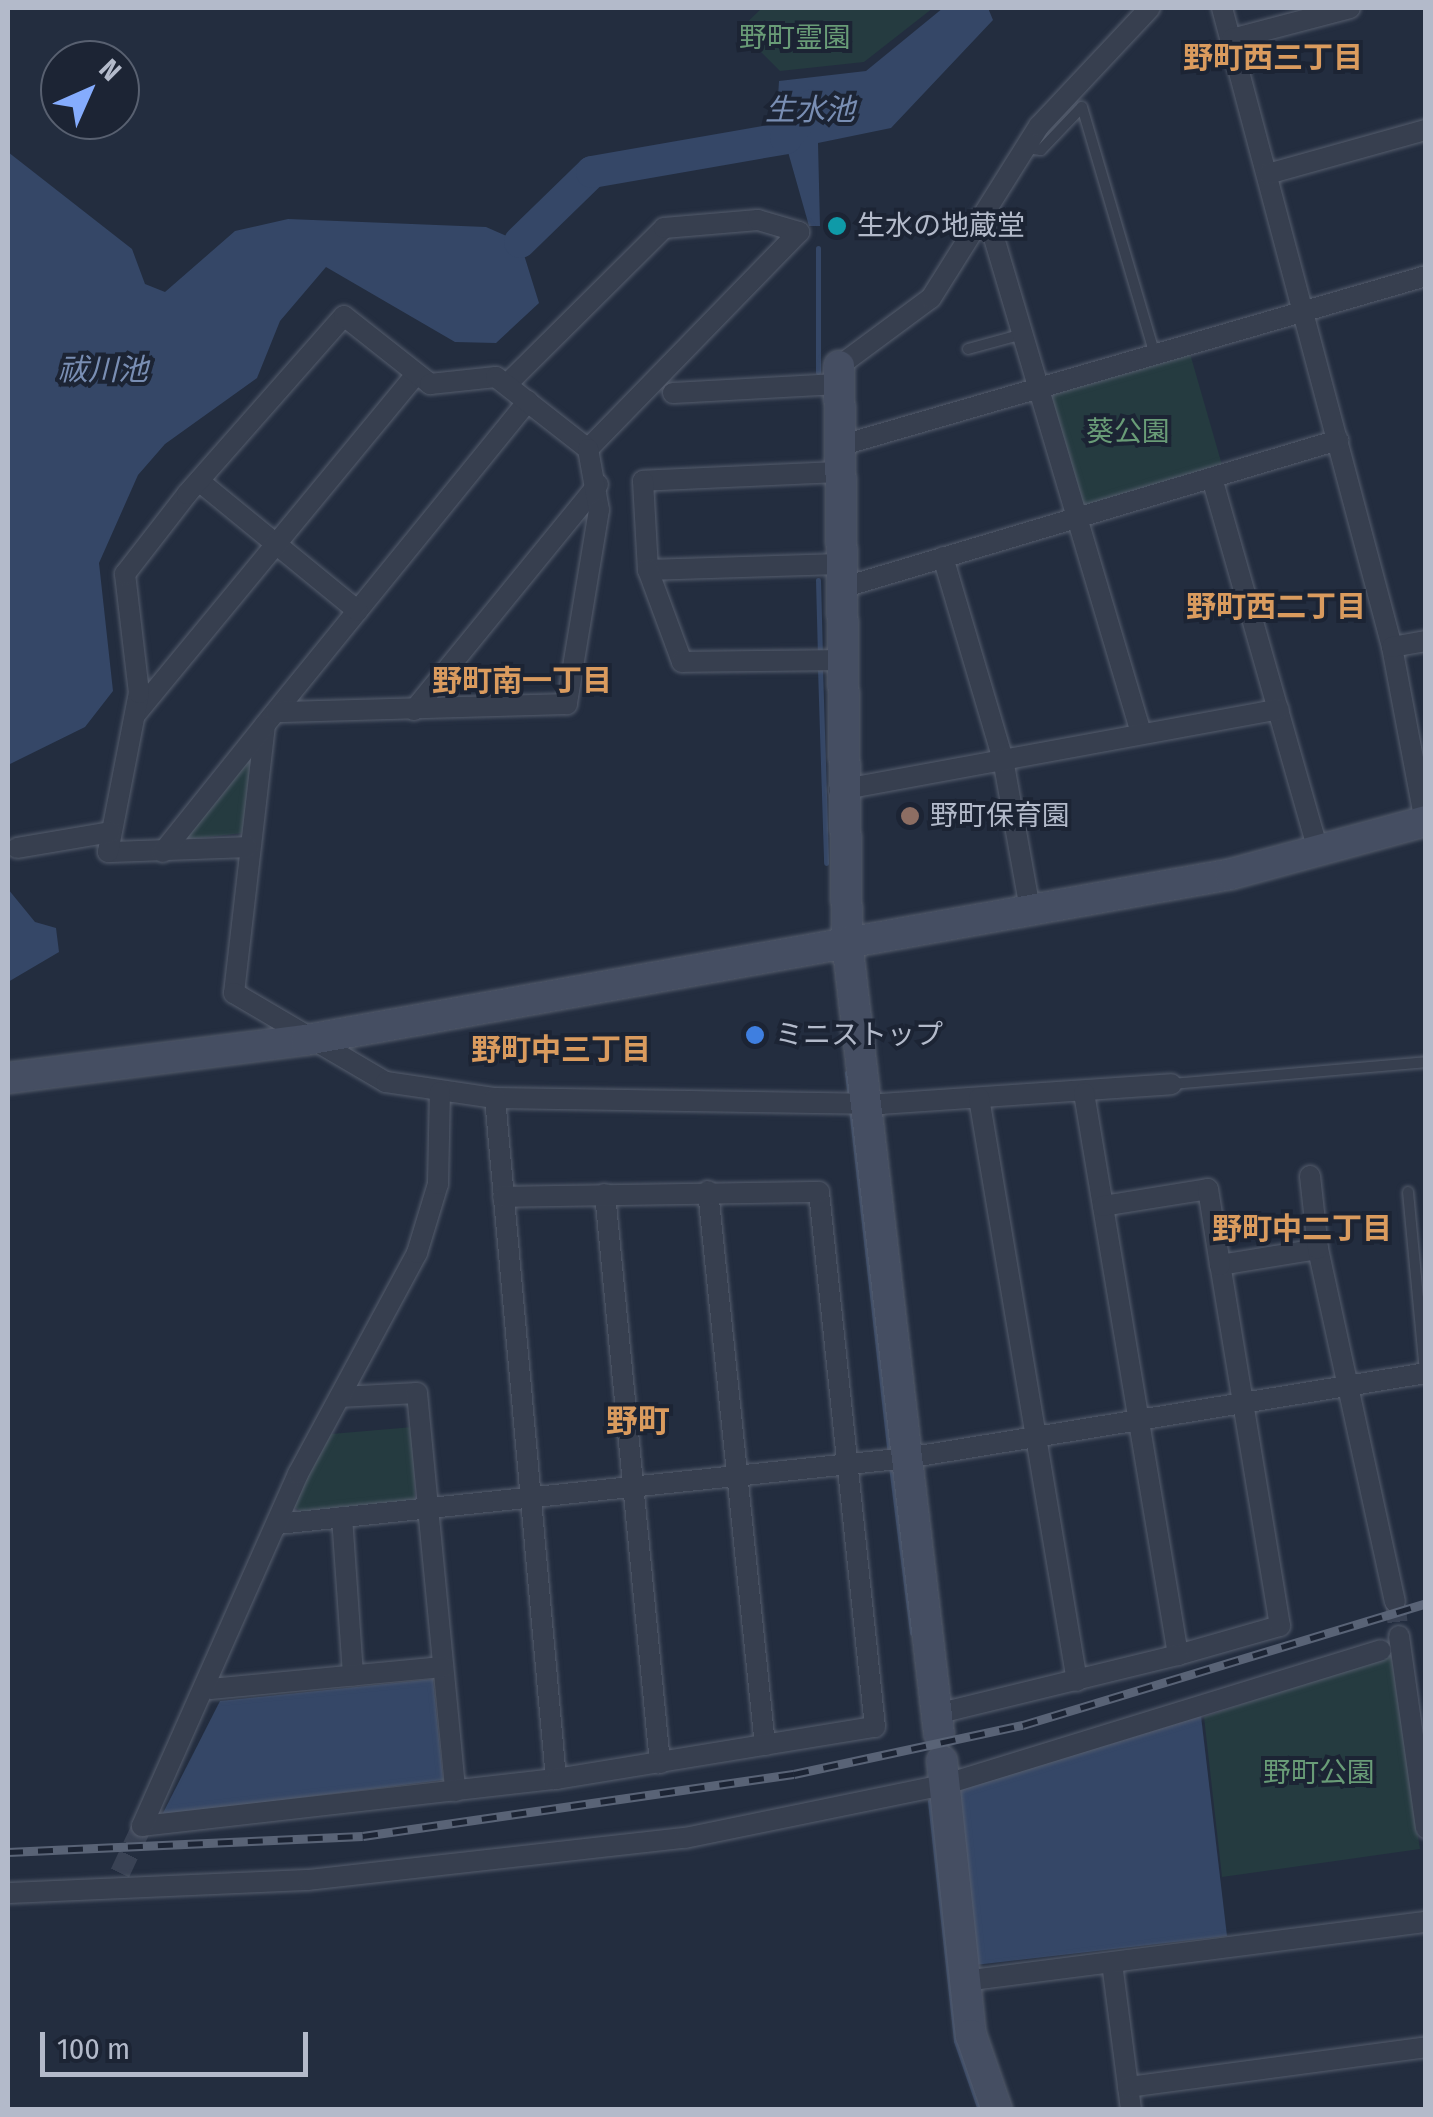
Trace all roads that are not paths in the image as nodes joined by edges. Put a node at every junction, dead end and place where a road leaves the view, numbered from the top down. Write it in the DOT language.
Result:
graph roads {
  1 [pos="1150,8"];
  2 [pos="1222,8"];
  3 [pos="1350,8"];
  4 [pos="1232,39"];
  5 [pos="1426,130"];
  6 [pos="1024,148"];
  7 [pos="1268,174"];
  8 [pos="986,211"];
  9 [pos="1426,276"];
  10 [pos="1304,311"];
  11 [pos="1024,334"];
  12 [pos="968,349"];
  13 [pos="1154,352"];
  14 [pos="839,375"];
  15 [pos="415,376"];
  16 [pos="507,384"];
  17 [pos="1040,387"];
  18 [pos="673,394"];
  19 [pos="528,401"];
  20 [pos="1338,440"];
  21 [pos="588,449"];
  22 [pos="839,459"];
  23 [pos="1212,478"];
  24 [pos="199,480"];
  25 [pos="598,484"];
  26 [pos="1077,520"];
  27 [pos="276,545"];
  28 [pos="944,557"];
  29 [pos="648,570"];
  30 [pos="838,577"];
  31 [pos="358,612"];
  32 [pos="1426,641"];
  33 [pos="1392,647"];
  34 [pos="826,660"];
  35 [pos="1278,709"];
  36 [pos="414,710"];
  37 [pos="270,718"];
  38 [pos="127,726"];
  39 [pos="1141,733"];
  40 [pos="1003,759"];
  41 [pos="839,790"];
  42 [pos="1425,822"];
  43 [pos="111,832"];
  44 [pos="247,847"];
  45 [pos="17,848"];
  46 [pos="1318,850"];
  47 [pos="162,852"];
  48 [pos="1030,909"];
  49 [pos="847,942"];
  50 [pos="306,1040"];
  51 [pos="1426,1062"];
  52 [pos="8,1078"];
  53 [pos="1171,1084"];
  54 [pos="440,1092"];
  55 [pos="1084,1092"];
  56 [pos="495,1098"];
  57 [pos="979,1098"];
  58 [pos="854,1103"];
  59 [pos="1310,1176"];
  60 [pos="708,1192"];
  61 [pos="1408,1192"];
  62 [pos="605,1194"];
  63 [pos="503,1197"];
  64 [pos="1103,1206"];
  65 [pos="1318,1248"];
  66 [pos="1220,1265"];
  67 [pos="1425,1373"];
  68 [pos="1352,1384"];
  69 [pos="340,1397"];
  70 [pos="1242,1403"];
  71 [pos="1139,1421"];
  72 [pos="1036,1437"];
  73 [pos="896,1459"];
  74 [pos="847,1464"];
  75 [pos="736,1476"];
  76 [pos="633,1487"];
  77 [pos="530,1498"];
  78 [pos="428,1508"];
  79 [pos="342,1517"];
  80 [pos="278,1524"];
  81 [pos="1395,1602"];
  82 [pos="1400,1636"];
  83 [pos="1381,1650"];
  84 [pos="1178,1655"];
  85 [pos="443,1667"];
  86 [pos="353,1676"];
  87 [pos="1077,1681"];
  88 [pos="210,1688"];
  89 [pos="764,1745"];
  90 [pos="940,1748"];
  91 [pos="660,1763"];
  92 [pos="556,1778"];
  93 [pos="455,1790"];
  94 [pos="1426,1828"];
  95 [pos="8,1893"];
  96 [pos="1426,1922"];
  97 [pos="1112,1963"];
  98 [pos="964,1981"];
  99 [pos="1426,2047"];
  100 [pos="1128,2087"];
  101 [pos="997,2110"];
  102 [pos="1131,2110"];
  1 -- 6 [label="street"];
  2 -- 4 [label="street"];
  3 -- 4 [label="street"];
  4 -- 7 [label="street"];
  5 -- 7 [label="street"];
  6 -- 8 [label="street"];
  6 -- 13 [label="lane"];
  7 -- 10 [label="street"];
  8 -- 11 [label="street"];
  8 -- 14 [label="street"];
  9 -- 10 [label="street"];
  10 -- 13 [label="street"];
  10 -- 20 [label="street"];
  11 -- 12 [label="lane"];
  11 -- 17 [label="street"];
  13 -- 17 [label="street"];
  14 -- 18 [label="street"];
  14 -- 22 [label="street"];
  15 -- 16 [label="street"];
  15 -- 24 [label="street"];
  15 -- 27 [label="street"];
  16 -- 19 [label="street"];
  16 -- 21 [label="street"];
  17 -- 22 [label="street"];
  17 -- 26 [label="street"];
  19 -- 21 [label="street"];
  19 -- 31 [label="street"];
  20 -- 23 [label="street"];
  20 -- 33 [label="street"];
  21 -- 25 [label="street"];
  22 -- 29 [label="street"];
  22 -- 30 [label="street"];
  23 -- 26 [label="street"];
  23 -- 35 [label="street"];
  24 -- 27 [label="street"];
  24 -- 38 [label="street"];
  25 -- 36 [label="street"];
  25 -- 36 [label="street"];
  26 -- 28 [label="street"];
  26 -- 39 [label="street"];
  27 -- 31 [label="street"];
  27 -- 38 [label="street"];
  28 -- 30 [label="street"];
  28 -- 40 [label="street"];
  29 -- 30 [label="street"];
  29 -- 34 [label="street"];
  30 -- 34 [label="street"];
  31 -- 37 [label="street"];
  32 -- 33 [label="street"];
  33 -- 42 [label="street"];
  34 -- 41 [label="street"];
  35 -- 39 [label="street"];
  35 -- 46 [label="street"];
  36 -- 37 [label="street"];
  37 -- 44 [label="street"];
  37 -- 47 [label="street"];
  38 -- 43 [label="street"];
  39 -- 40 [label="street"];
  40 -- 41 [label="street"];
  40 -- 48 [label="street"];
  41 -- 49 [label="street"];
  42 -- 46 [label="street"];
  43 -- 45 [label="street"];
  43 -- 47 [label="street"];
  44 -- 47 [label="street"];
  44 -- 50 [label="street"];
  46 -- 48 [label="street"];
  48 -- 49 [label="street"];
  49 -- 50 [label="street"];
  49 -- 58 [label="street"];
  50 -- 52 [label="street"];
  50 -- 54 [label="street"];
  51 -- 53 [label="lane"];
  53 -- 55 [label="street"];
  54 -- 56 [label="street"];
  54 -- 69 [label="street"];
  55 -- 57 [label="street"];
  55 -- 64 [label="street"];
  56 -- 58 [label="street"];
  56 -- 63 [label="street"];
  57 -- 58 [label="street"];
  57 -- 72 [label="street"];
  58 -- 73 [label="street"];
  59 -- 65 [label="street"];
  60 -- 62 [label="street"];
  60 -- 74 [label="street"];
  60 -- 75 [label="street"];
  61 -- 67 [label="lane"];
  62 -- 63 [label="street"];
  62 -- 76 [label="street"];
  63 -- 77 [label="street"];
  64 -- 66 [label="street"];
  64 -- 71 [label="street"];
  65 -- 66 [label="street"];
  65 -- 68 [label="street"];
  66 -- 70 [label="street"];
  67 -- 68 [label="street"];
  68 -- 70 [label="street"];
  68 -- 81 [label="street"];
  69 -- 78 [label="street"];
  69 -- 80 [label="street"];
  70 -- 71 [label="street"];
  70 -- 84 [label="street"];
  71 -- 72 [label="street"];
  71 -- 84 [label="street"];
  72 -- 73 [label="street"];
  72 -- 87 [label="street"];
  73 -- 74 [label="street"];
  73 -- 90 [label="street"];
  74 -- 75 [label="street"];
  74 -- 89 [label="street"];
  75 -- 76 [label="street"];
  75 -- 89 [label="street"];
  76 -- 77 [label="street"];
  76 -- 91 [label="street"];
  77 -- 78 [label="street"];
  77 -- 92 [label="street"];
  78 -- 79 [label="street"];
  78 -- 85 [label="street"];
  79 -- 80 [label="street"];
  79 -- 86 [label="street"];
  80 -- 88 [label="street"];
  82 -- 94 [label="street"];
  83 -- 90 [label="street"];
  84 -- 87 [label="street"];
  85 -- 86 [label="street"];
  85 -- 93 [label="street"];
  86 -- 88 [label="street"];
  87 -- 90 [label="street"];
  88 -- 93 [label="street"];
  89 -- 91 [label="street"];
  90 -- 95 [label="street"];
  90 -- 98 [label="street"];
  91 -- 92 [label="street"];
  92 -- 93 [label="street"];
  96 -- 97 [label="street"];
  97 -- 98 [label="street"];
  97 -- 100 [label="street"];
  98 -- 101 [label="street"];
  99 -- 100 [label="street"];
  100 -- 102 [label="street"];
}
